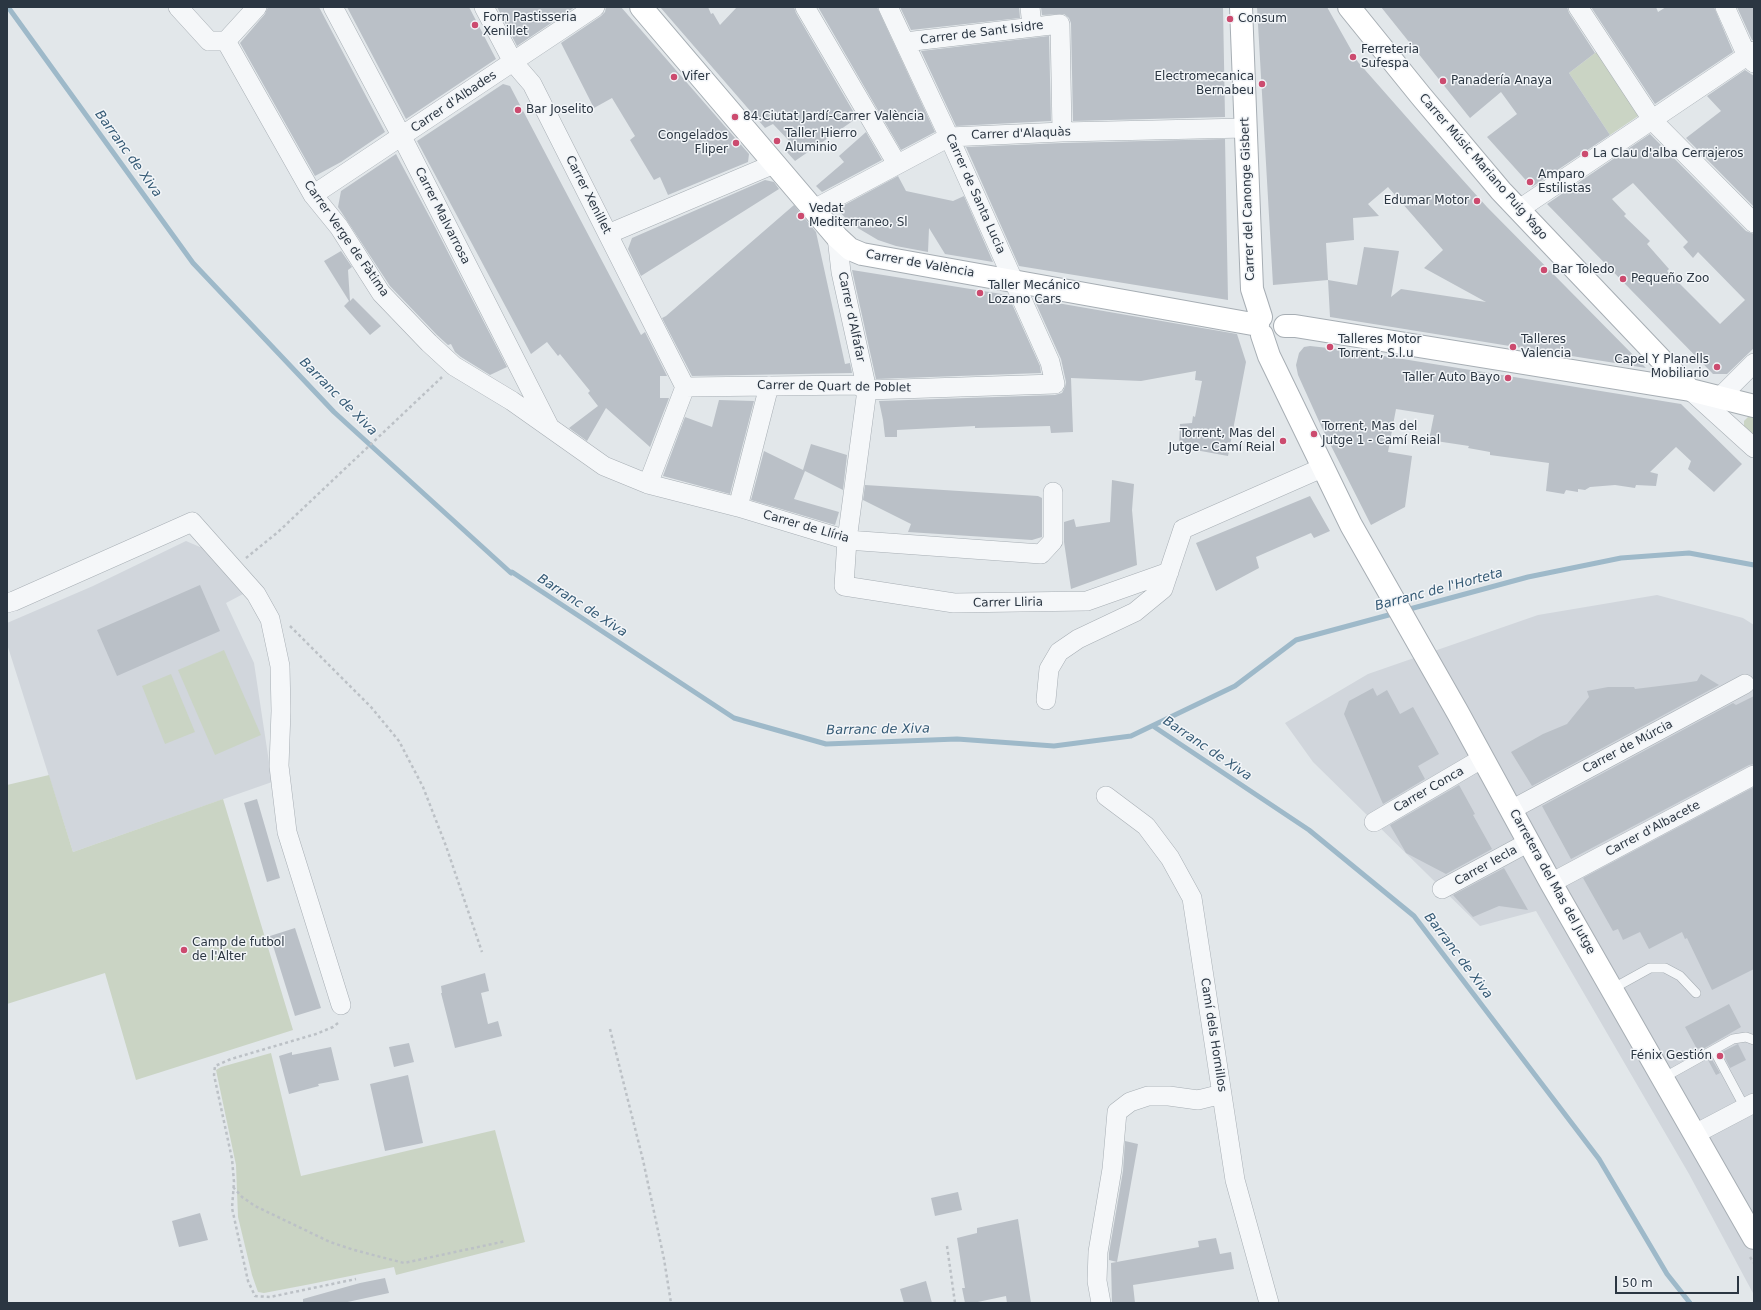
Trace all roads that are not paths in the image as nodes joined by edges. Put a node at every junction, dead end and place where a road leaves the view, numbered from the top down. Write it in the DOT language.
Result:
graph roads {
  1 [pos="178,7"];
  2 [pos="257,7"];
  3 [pos="332,7"];
  4 [pos="484,7"];
  5 [pos="595,7"];
  6 [pos="641,7"];
  7 [pos="805,7"];
  8 [pos="888,7"];
  9 [pos="1030,7"];
  10 [pos="1241,7"];
  11 [pos="1349,7"];
  12 [pos="1578,7"];
  13 [pos="1725,7"];
  14 [pos="1032,27"];
  15 [pos="226,41"];
  16 [pos="906,42"];
  17 [pos="1752,57"];
  18 [pos="513,62"];
  19 [pos="1653,121"];
  20 [pos="1246,128"];
  21 [pos="1062,132"];
  22 [pos="402,137"];
  23 [pos="949,137"];
  24 [pos="774,164"];
  25 [pos="897,164"];
  26 [pos="313,195"];
  27 [pos="814,209"];
  28 [pos="1518,210"];
  29 [pos="1754,223"];
  30 [pos="608,234"];
  31 [pos="836,237"];
  32 [pos="1013,281"];
  33 [pos="1260,326"];
  34 [pos="1754,362"];
  35 [pos="1055,384"];
  36 [pos="769,386"];
  37 [pos="685,387"];
  38 [pos="867,390"];
  39 [pos="1690,390"];
  40 [pos="1719,398"];
  41 [pos="1754,406"];
  42 [pos="549,426"];
  43 [pos="1754,448"];
  44 [pos="1324,467"];
  45 [pos="648,484"];
  46 [pos="1052,492"];
  47 [pos="738,508"];
  48 [pos="847,540"];
  49 [pos="1169,572"];
  50 [pos="844,586"];
  51 [pos="7,603"];
  52 [pos="1745,684"];
  53 [pos="1046,700"];
  54 [pos="1483,758"];
  55 [pos="1754,775"];
  56 [pos="1106,796"];
  57 [pos="1511,810"];
  58 [pos="1374,822"];
  59 [pos="1529,842"];
  60 [pos="1551,883"];
  61 [pos="1442,889"];
  62 [pos="1612,989"];
  63 [pos="1696,993"];
  64 [pos="341,1006"];
  65 [pos="1754,1040"];
  66 [pos="1714,1050"];
  67 [pos="1663,1078"];
  68 [pos="1222,1094"];
  69 [pos="1749,1106"];
  70 [pos="1695,1134"];
  71 [pos="1754,1238"];
  72 [pos="1101,1303"];
  73 [pos="1269,1303"];
  1 -- 15 [label="street"];
  2 -- 15 [label="street"];
  3 -- 22 [label="street, Carrer Malvarrosa"];
  4 -- 18 [label="street, Carrer Xenillet"];
  5 -- 18 [label="street, Carrer d'Albades"];
  6 -- 24 [label="street, Carrer de València"];
  7 -- 25 [label="street"];
  8 -- 16 [label="street, Carrer de Santa Lucia"];
  9 -- 14 [label="street"];
  10 -- 20 [label="street, Carrer del Canonge Gisbert"];
  11 -- 28 [label="street, Carrer Músic Mariano Puig Yago"];
  12 -- 19 [label="street"];
  13 -- 17 [label="street"];
  14 -- 16 [label="street, Carrer de Sant Isidre"];
  14 -- 21 [label="street, Carrer de Sant Isidre"];
  15 -- 26 [label="street, Carrer Verge de Fàtima"];
  16 -- 23 [label="street, Carrer de Santa Lucia"];
  17 -- 19 [label="street"];
  18 -- 22 [label="street, Carrer d'Albades"];
  18 -- 30 [label="street, Carrer Xenillet"];
  19 -- 28 [label="street"];
  19 -- 29 [label="street"];
  20 -- 21 [label="street, Carrer d'Alaquàs"];
  20 -- 33 [label="street, Carrer del Canonge Gisbert"];
  21 -- 23 [label="street, Carrer d'Alaquàs"];
  22 -- 26 [label="street, Carrer d'Albades"];
  22 -- 42 [label="street, Carrer Malvarrosa"];
  23 -- 25 [label="street, Carrer d'Alaquàs"];
  23 -- 32 [label="street, Carrer de Santa Lucia"];
  24 -- 27 [label="street, Carrer de València"];
  24 -- 30 [label="street"];
  25 -- 27 [label="street, Carrer d'Alaquàs"];
  26 -- 42 [label="street, Carrer Verge de Fàtima"];
  27 -- 31 [label="street, Carrer de València"];
  28 -- 39 [label="street, Carrer Músic Mariano Puig Yago"];
  30 -- 37 [label="street, Carrer Xenillet"];
  31 -- 32 [label="street, Carrer de València"];
  31 -- 38 [label="street, Carrer d'Alfafar"];
  32 -- 33 [label="street, Carrer de València"];
  32 -- 35 [label="street, Carrer de Santa Lucia"];
  33 -- 39 [label="street, Carrer de València"];
  33 -- 44 [label="street, Carrer del Canonge Gisbert"];
  34 -- 40 [label="street"];
  35 -- 38 [label="street, Carrer de Quart de Poblet"];
  36 -- 37 [label="street, Carrer de Quart de Poblet"];
  36 -- 38 [label="street, Carrer de Quart de Poblet"];
  36 -- 47 [label="street"];
  37 -- 45 [label="street"];
  38 -- 48 [label="street, Carrer d'Alfafar"];
  39 -- 40 [label="street"];
  39 -- 43 [label="street"];
  40 -- 41 [label="street"];
  42 -- 45 [label="street, Carrer de Llíria"];
  44 -- 49 [label="street"];
  44 -- 54 [label="street, Carretera del Mas del Jutge"];
  45 -- 47 [label="street, Carrer de Llíria"];
  46 -- 48 [label="street, Carrer de Llíria"];
  47 -- 48 [label="street, Carrer de Llíria"];
  48 -- 50 [label="street, Carrer d'Alfafar"];
  49 -- 50 [label="street, Carrer Lliria"];
  49 -- 53 [label="street"];
  51 -- 64 [label="street"];
  52 -- 57 [label="street, Carrer de Múrcia"];
  54 -- 57 [label="street, Carretera del Mas del Jutge"];
  54 -- 58 [label="street, Carrer Conca"];
  55 -- 60 [label="street, Carrer d'Albacete"];
  56 -- 68 [label="street, Camí dels Hornillos"];
  57 -- 59 [label="street, Carretera del Mas del Jutge"];
  59 -- 60 [label="street, Carretera del Mas del Jutge"];
  59 -- 61 [label="street, Carrer Iecla"];
  60 -- 62 [label="street, Carretera del Mas del Jutge"];
  62 -- 63 [label="lane"];
  62 -- 67 [label="street, Carretera del Mas del Jutge"];
  65 -- 66 [label="lane"];
  66 -- 67 [label="lane"];
  66 -- 69 [label="lane"];
  67 -- 70 [label="street, Carretera del Mas del Jutge"];
  68 -- 72 [label="street"];
  68 -- 73 [label="street, Camí dels Hornillos"];
  69 -- 70 [label="street"];
  70 -- 71 [label="street, Carretera del Mas del Jutge"];
}
